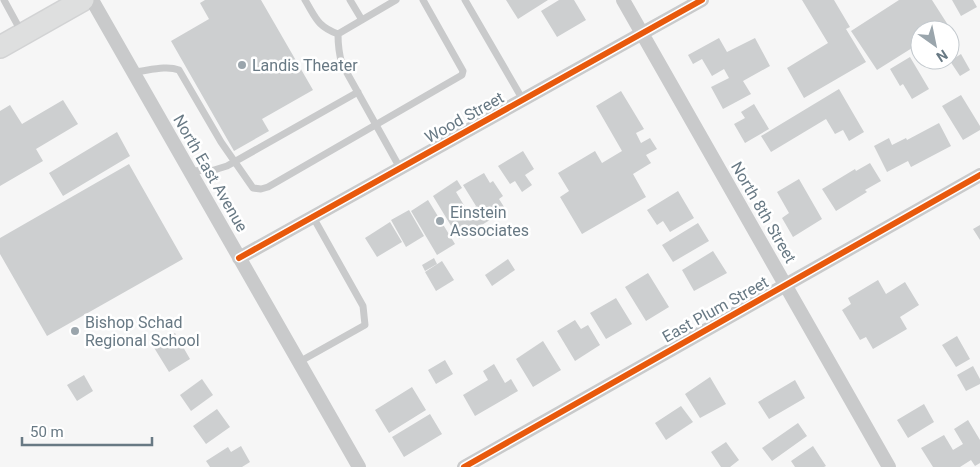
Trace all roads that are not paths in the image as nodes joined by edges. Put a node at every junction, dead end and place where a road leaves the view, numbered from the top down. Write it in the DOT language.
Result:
graph roads {
  1 [pos="4,0"];
  2 [pos="83,0"];
  3 [pos="92,0"];
  4 [pos="305,0"];
  5 [pos="350,0"];
  6 [pos="396,0"];
  7 [pos="423,0"];
  8 [pos="465,0"];
  9 [pos="623,0"];
  10 [pos="702,0"];
  11 [pos="362,20"];
  12 [pos="23,34"];
  13 [pos="338,34"];
  14 [pos="642,34"];
  15 [pos="0,47"];
  16 [pos="133,72"];
  17 [pos="358,92"];
  18 [pos="523,100"];
  19 [pos="376,124"];
  20 [pos="234,161"];
  21 [pos="400,168"];
  22 [pos="190,171"];
  23 [pos="980,175"];
  24 [pos="313,217"];
  25 [pos="239,258"];
  26 [pos="785,285"];
  27 [pos="299,362"];
  28 [pos="359,467"];
  29 [pos="464,467"];
  30 [pos="889,467"];
  1 -- 12 [label="lane"];
  2 -- 12 [label="main road"];
  3 -- 16 [label="street, North East Avenue"];
  4 -- 13 [label="lane"];
  5 -- 11 [label="lane"];
  6 -- 11 [label="lane"];
  7 -- 19 [label="lane"];
  8 -- 18 [label="lane"];
  9 -- 14 [label="street, North 8th Street"];
  10 -- 14 [label="street, Wood Street"];
  11 -- 13 [label="lane"];
  12 -- 15 [label="main road"];
  13 -- 17 [label="lane"];
  14 -- 18 [label="street, Wood Street"];
  14 -- 26 [label="street, North 8th Street"];
  16 -- 20 [label="lane"];
  16 -- 22 [label="street, North East Avenue"];
  17 -- 19 [label="lane"];
  17 -- 20 [label="lane"];
  18 -- 21 [label="street, Wood Street"];
  19 -- 20 [label="lane"];
  19 -- 21 [label="lane"];
  20 -- 22 [label="lane"];
  21 -- 24 [label="street, Wood Street"];
  22 -- 25 [label="street, North East Avenue"];
  23 -- 26 [label="street, East Plum Street"];
  24 -- 25 [label="street, Wood Street"];
  24 -- 27 [label="lane"];
  25 -- 27 [label="street, North East Avenue"];
  26 -- 29 [label="street, East Plum Street"];
  26 -- 30 [label="street, North 8th Street"];
  27 -- 28 [label="street, North East Avenue"];
}
